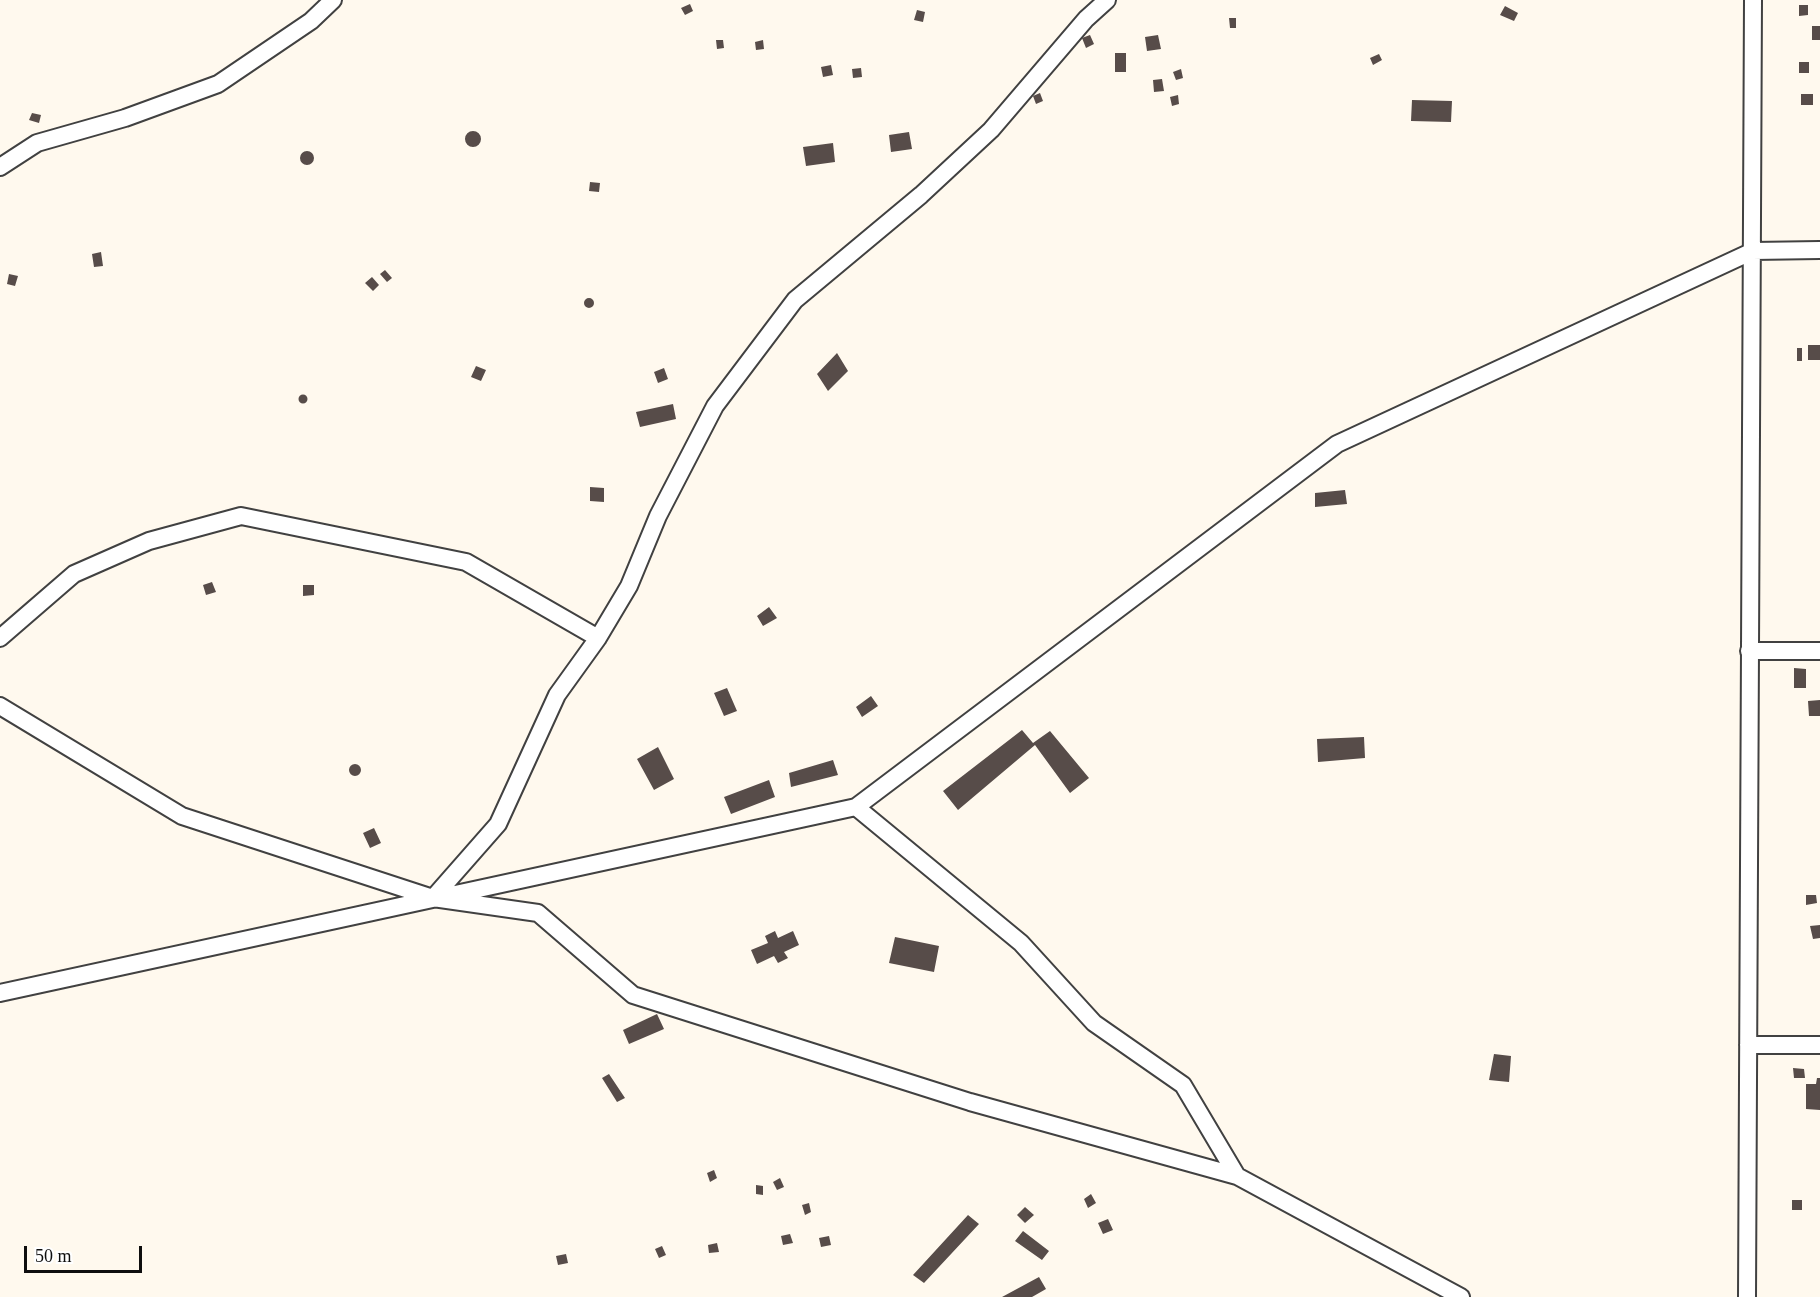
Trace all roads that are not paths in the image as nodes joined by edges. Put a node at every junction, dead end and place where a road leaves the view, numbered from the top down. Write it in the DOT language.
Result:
graph roads {
  1 [pos="333,0"];
  2 [pos="1107,0"];
  3 [pos="1753,0"];
  4 [pos="0,167"];
  5 [pos="1820,250"];
  6 [pos="1753,251"];
  7 [pos="0,638"];
  8 [pos="598,638"];
  9 [pos="1749,651"];
  10 [pos="1820,651"];
  11 [pos="0,706"];
  12 [pos="856,807"];
  13 [pos="433,898"];
  14 [pos="0,993"];
  15 [pos="1748,1045"];
  16 [pos="1820,1045"];
  17 [pos="1237,1176"];
  18 [pos="1461,1297"];
  19 [pos="1747,1297"];
  1 -- 4 [label="street"];
  2 -- 8 [label="street"];
  3 -- 6 [label="street"];
  5 -- 6 [label="street"];
  6 -- 9 [label="street"];
  6 -- 12 [label="street"];
  7 -- 8 [label="street"];
  8 -- 13 [label="street"];
  9 -- 10 [label="street"];
  9 -- 15 [label="street"];
  11 -- 13 [label="street"];
  12 -- 13 [label="street"];
  12 -- 17 [label="street"];
  13 -- 14 [label="street"];
  13 -- 17 [label="street"];
  15 -- 16 [label="street"];
  15 -- 19 [label="street"];
  17 -- 18 [label="street"];
}
